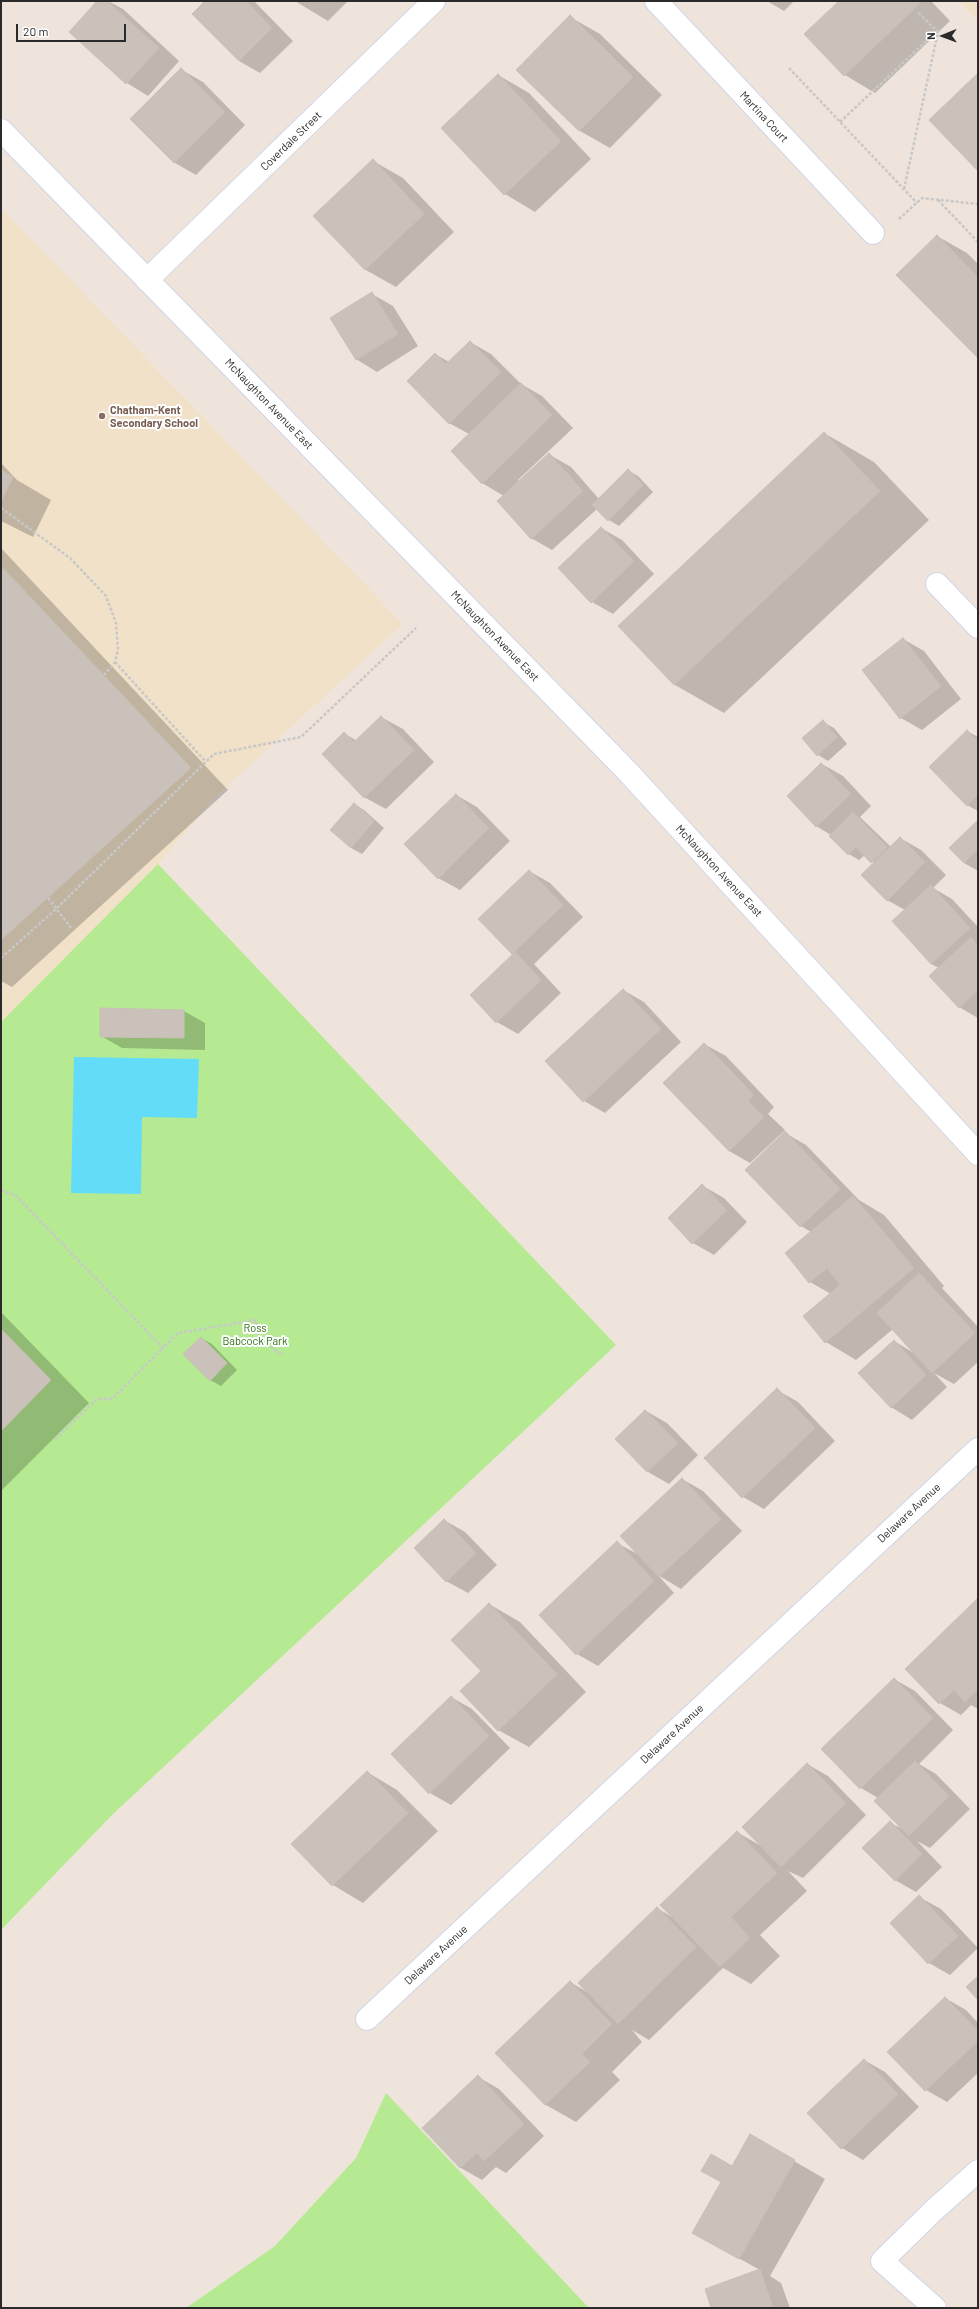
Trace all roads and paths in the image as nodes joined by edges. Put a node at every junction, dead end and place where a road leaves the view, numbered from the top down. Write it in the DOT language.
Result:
graph roads {
  1 [pos="434,1"];
  2 [pos="656,1"];
  3 [pos="918,12"];
  4 [pos="937,31"];
  5 [pos="789,68"];
  6 [pos="840,122"];
  7 [pos="1,130"];
  8 [pos="904,189"];
  9 [pos="938,200"];
  10 [pos="917,203"];
  11 [pos="978,204"];
  12 [pos="873,233"];
  13 [pos="978,242"];
  14 [pos="147,280"];
  15 [pos="1,508"];
  16 [pos="937,584"];
  17 [pos="978,627"];
  18 [pos="416,628"];
  19 [pos="115,662"];
  20 [pos="104,676"];
  21 [pos="205,761"];
  22 [pos="48,898"];
  23 [pos="56,909"];
  24 [pos="71,928"];
  25 [pos="1,958"];
  26 [pos="978,1154"];
  27 [pos="1,1190"];
  28 [pos="163,1348"];
  29 [pos="284,1354"];
  30 [pos="55,1439"];
  31 [pos="978,1449"];
  32 [pos="367,2019"];
  33 [pos="978,2171"];
  34 [pos="935,2308"];
  1 -- 14 [label="street, Coverdale Street"];
  2 -- 12 [label="street, Martina Court"];
  3 -- 4 [label="path"];
  4 -- 6 [label="path"];
  4 -- 8 [label="path"];
  5 -- 6 [label="path"];
  6 -- 8 [label="path"];
  7 -- 14 [label="street, McNaughton Avenue East"];
  8 -- 10 [label="path"];
  9 -- 10 [label="path"];
  9 -- 11 [label="path"];
  9 -- 13 [label="path"];
  10 -- 12 [label="path"];
  14 -- 26 [label="street, McNaughton Avenue East"];
  15 -- 19 [label="path"];
  16 -- 17 [label="street"];
  18 -- 21 [label="path"];
  19 -- 20 [label="path"];
  19 -- 21 [label="path"];
  21 -- 23 [label="path"];
  22 -- 23 [label="path"];
  23 -- 24 [label="path"];
  23 -- 25 [label="path"];
  27 -- 28 [label="path"];
  28 -- 29 [label="path"];
  28 -- 30 [label="path"];
  31 -- 32 [label="street, Delaware Avenue"];
  33 -- 34 [label="street"];
}
